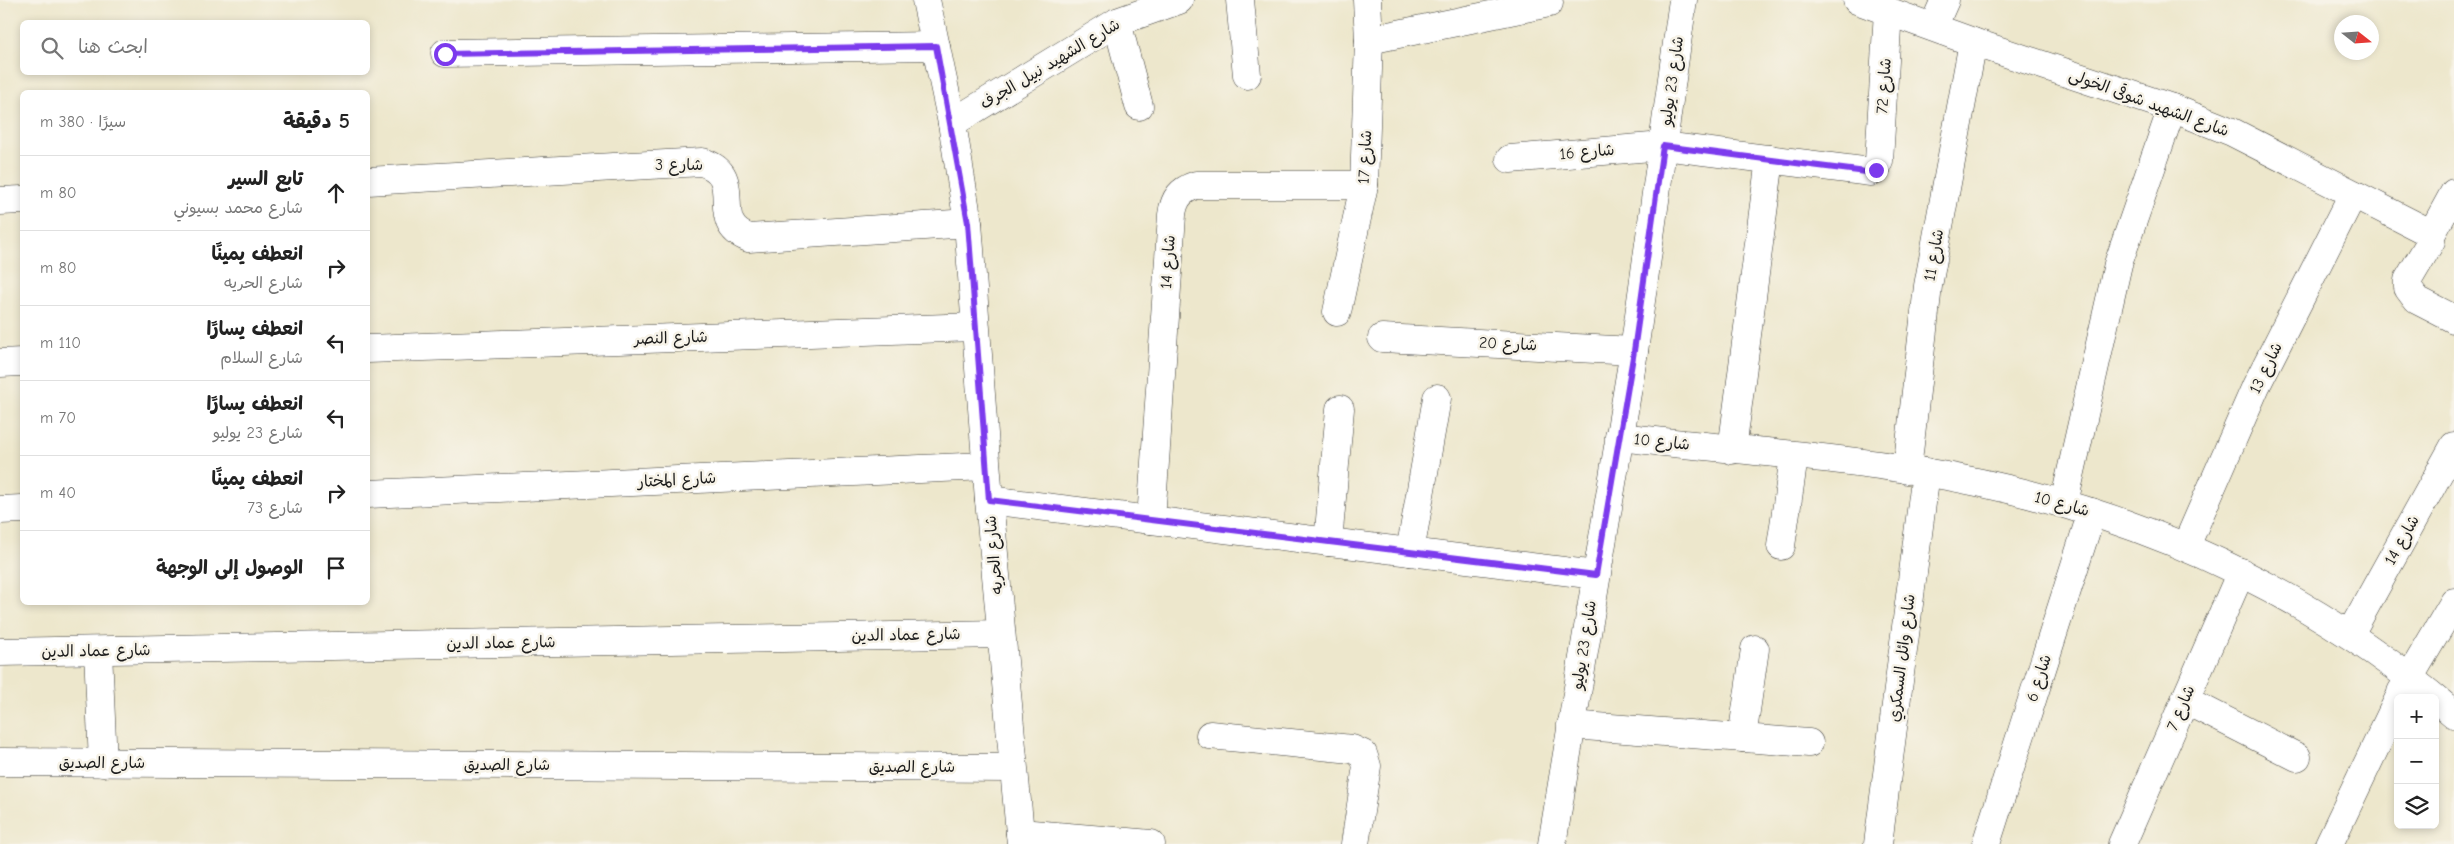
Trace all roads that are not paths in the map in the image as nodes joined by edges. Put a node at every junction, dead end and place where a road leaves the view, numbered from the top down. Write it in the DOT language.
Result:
graph roads {
  1 [pos="926,0"];
  2 [pos="1179,0"];
  3 [pos="1240,0"];
  4 [pos="1368,0"];
  5 [pos="1683,0"];
  6 [pos="1857,0"];
  7 [pos="1945,0"];
  8 [pos="1549,3"];
  9 [pos="1888,11"];
  10 [pos="1118,22"];
  11 [pos="1933,27"];
  12 [pos="1369,40"];
  13 [pos="1973,42"];
  14 [pos="936,46"];
  15 [pos="445,54"];
  16 [pos="1247,75"];
  17 [pos="1140,106"];
  18 [pos="2172,108"];
  19 [pos="952,123"];
  20 [pos="1663,146"];
  21 [pos="1510,159"];
  22 [pos="1770,159"];
  23 [pos="1879,161"];
  24 [pos="370,181"];
  25 [pos="1364,185"];
  26 [pos="2454,193"];
  27 [pos="2353,194"];
  28 [pos="20,200"];
  29 [pos="0,201"];
  30 [pos="968,223"];
  31 [pos="2431,235"];
  32 [pos="1337,312"];
  33 [pos="2454,319"];
  34 [pos="974,327"];
  35 [pos="1382,338"];
  36 [pos="370,349"];
  37 [pos="1634,351"];
  38 [pos="20,362"];
  39 [pos="0,363"];
  40 [pos="1437,398"];
  41 [pos="1340,409"];
  42 [pos="1619,438"];
  43 [pos="2454,446"];
  44 [pos="1732,450"];
  45 [pos="1794,457"];
  46 [pos="986,466"];
  47 [pos="1917,471"];
  48 [pos="370,494"];
  49 [pos="989,500"];
  50 [pos="2064,503"];
  51 [pos="20,509"];
  52 [pos="0,510"];
  53 [pos="2092,512"];
  54 [pos="1150,520"];
  55 [pos="1328,542"];
  56 [pos="1781,546"];
  57 [pos="2186,546"];
  58 [pos="1410,552"];
  59 [pos="2241,572"];
  60 [pos="1596,575"];
  61 [pos="2454,602"];
  62 [pos="1001,634"];
  63 [pos="2350,634"];
  64 [pos="1755,649"];
  65 [pos="98,651"];
  66 [pos="0,652"];
  67 [pos="2402,691"];
  68 [pos="2185,700"];
  69 [pos="2454,714"];
  70 [pos="1571,725"];
  71 [pos="1210,735"];
  72 [pos="1742,738"];
  73 [pos="1809,743"];
  74 [pos="2297,757"];
  75 [pos="0,762"];
  76 [pos="103,763"];
  77 [pos="1014,768"];
  78 [pos="1020,838"];
  79 [pos="1151,844"];
  80 [pos="1356,844"];
  81 [pos="1552,844"];
  82 [pos="1878,844"];
  83 [pos="1986,844"];
  84 [pos="2122,844"];
  85 [pos="2329,844"];
  1 -- 14 [label="street, شارع الحريه"];
  2 -- 10 [label="street, شارع الشهيد نبيل الجرف"];
  3 -- 16 [label="street"];
  4 -- 12 [label="street, شارع 17"];
  5 -- 20 [label="street, شارع 23 يوليو"];
  6 -- 9 [label="street, شارع الشهيد شوقى الخولى"];
  7 -- 11 [label="street"];
  8 -- 12 [label="street"];
  9 -- 11 [label="street, شارع الشهيد شوقى الخولى"];
  9 -- 23 [label="street, شارع 72"];
  10 -- 17 [label="street"];
  10 -- 19 [label="street, شارع الشهيد نبيل الجرف"];
  11 -- 13 [label="street, شارع الشهيد شوقى الخولى"];
  12 -- 25 [label="street, شارع 17"];
  13 -- 18 [label="street, شارع الشهيد شوقى الخولى"];
  13 -- 47 [label="street, شارع 11"];
  14 -- 15 [label="street"];
  14 -- 19 [label="street, شارع الحريه"];
  18 -- 27 [label="street, شارع الشهيد شوقى الخولى"];
  18 -- 50 [label="street"];
  19 -- 30 [label="street, شارع الحريه"];
  20 -- 21 [label="street, شارع 16"];
  20 -- 22 [label="street, شارع 16"];
  20 -- 37 [label="street, شارع 23 يوليو"];
  22 -- 23 [label="street, شارع 16"];
  22 -- 44 [label="street"];
  24 -- 30 [label="street, شارع 3"];
  25 -- 32 [label="street, شارع 17"];
  25 -- 54 [label="street, شارع 14"];
  26 -- 31 [label="street"];
  27 -- 31 [label="street, شارع الشهيد شوقى الخولى"];
  27 -- 57 [label="street, شارع 13"];
  28 -- 29 [label="street"];
  30 -- 34 [label="street, شارع الحريه"];
  31 -- 33 [label="street"];
  34 -- 36 [label="street, شارع النصر"];
  34 -- 46 [label="street, شارع الحريه"];
  35 -- 37 [label="street, شارع 20"];
  37 -- 42 [label="street, شارع 23 يوليو"];
  38 -- 39 [label="street"];
  40 -- 58 [label="street"];
  41 -- 55 [label="street"];
  42 -- 44 [label="street, شارع 10"];
  42 -- 60 [label="street, شارع 23 يوليو"];
  43 -- 63 [label="street, شارع 14"];
  44 -- 45 [label="street, شارع 10"];
  45 -- 47 [label="street, شارع 10"];
  45 -- 56 [label="street"];
  46 -- 48 [label="street, شارع المختار"];
  46 -- 49 [label="street, شارع الحريه"];
  47 -- 50 [label="street, شارع 10"];
  47 -- 82 [label="street, شارع وائل السمكري"];
  49 -- 54 [label="street"];
  49 -- 62 [label="street, شارع الحريه"];
  50 -- 53 [label="street, شارع 10"];
  51 -- 52 [label="street"];
  53 -- 57 [label="street, شارع 10"];
  53 -- 83 [label="street, شارع 6"];
  54 -- 55 [label="street"];
  55 -- 58 [label="street"];
  57 -- 59 [label="street, شارع 10"];
  58 -- 60 [label="street"];
  59 -- 63 [label="street, شارع 10"];
  59 -- 68 [label="street, شارع 7"];
  60 -- 70 [label="street, شارع 23 يوليو"];
  61 -- 67 [label="street"];
  62 -- 65 [label="street, شارع عماد الدين"];
  62 -- 77 [label="street, شارع الحريه"];
  63 -- 67 [label="street, شارع 10"];
  64 -- 72 [label="street"];
  65 -- 66 [label="street, شارع عماد الدين"];
  65 -- 76 [label="street"];
  67 -- 69 [label="street, شارع 10"];
  67 -- 85 [label="street"];
  68 -- 74 [label="street"];
  68 -- 84 [label="street, شارع 7"];
  70 -- 72 [label="street"];
  70 -- 81 [label="street, شارع 23 يوليو"];
  71 -- 80 [label="street"];
  72 -- 73 [label="street"];
  75 -- 76 [label="street, شارع الصديق"];
  76 -- 77 [label="street, شارع الصديق"];
  77 -- 78 [label="street, شارع الحريه"];
  78 -- 79 [label="street"];
}
